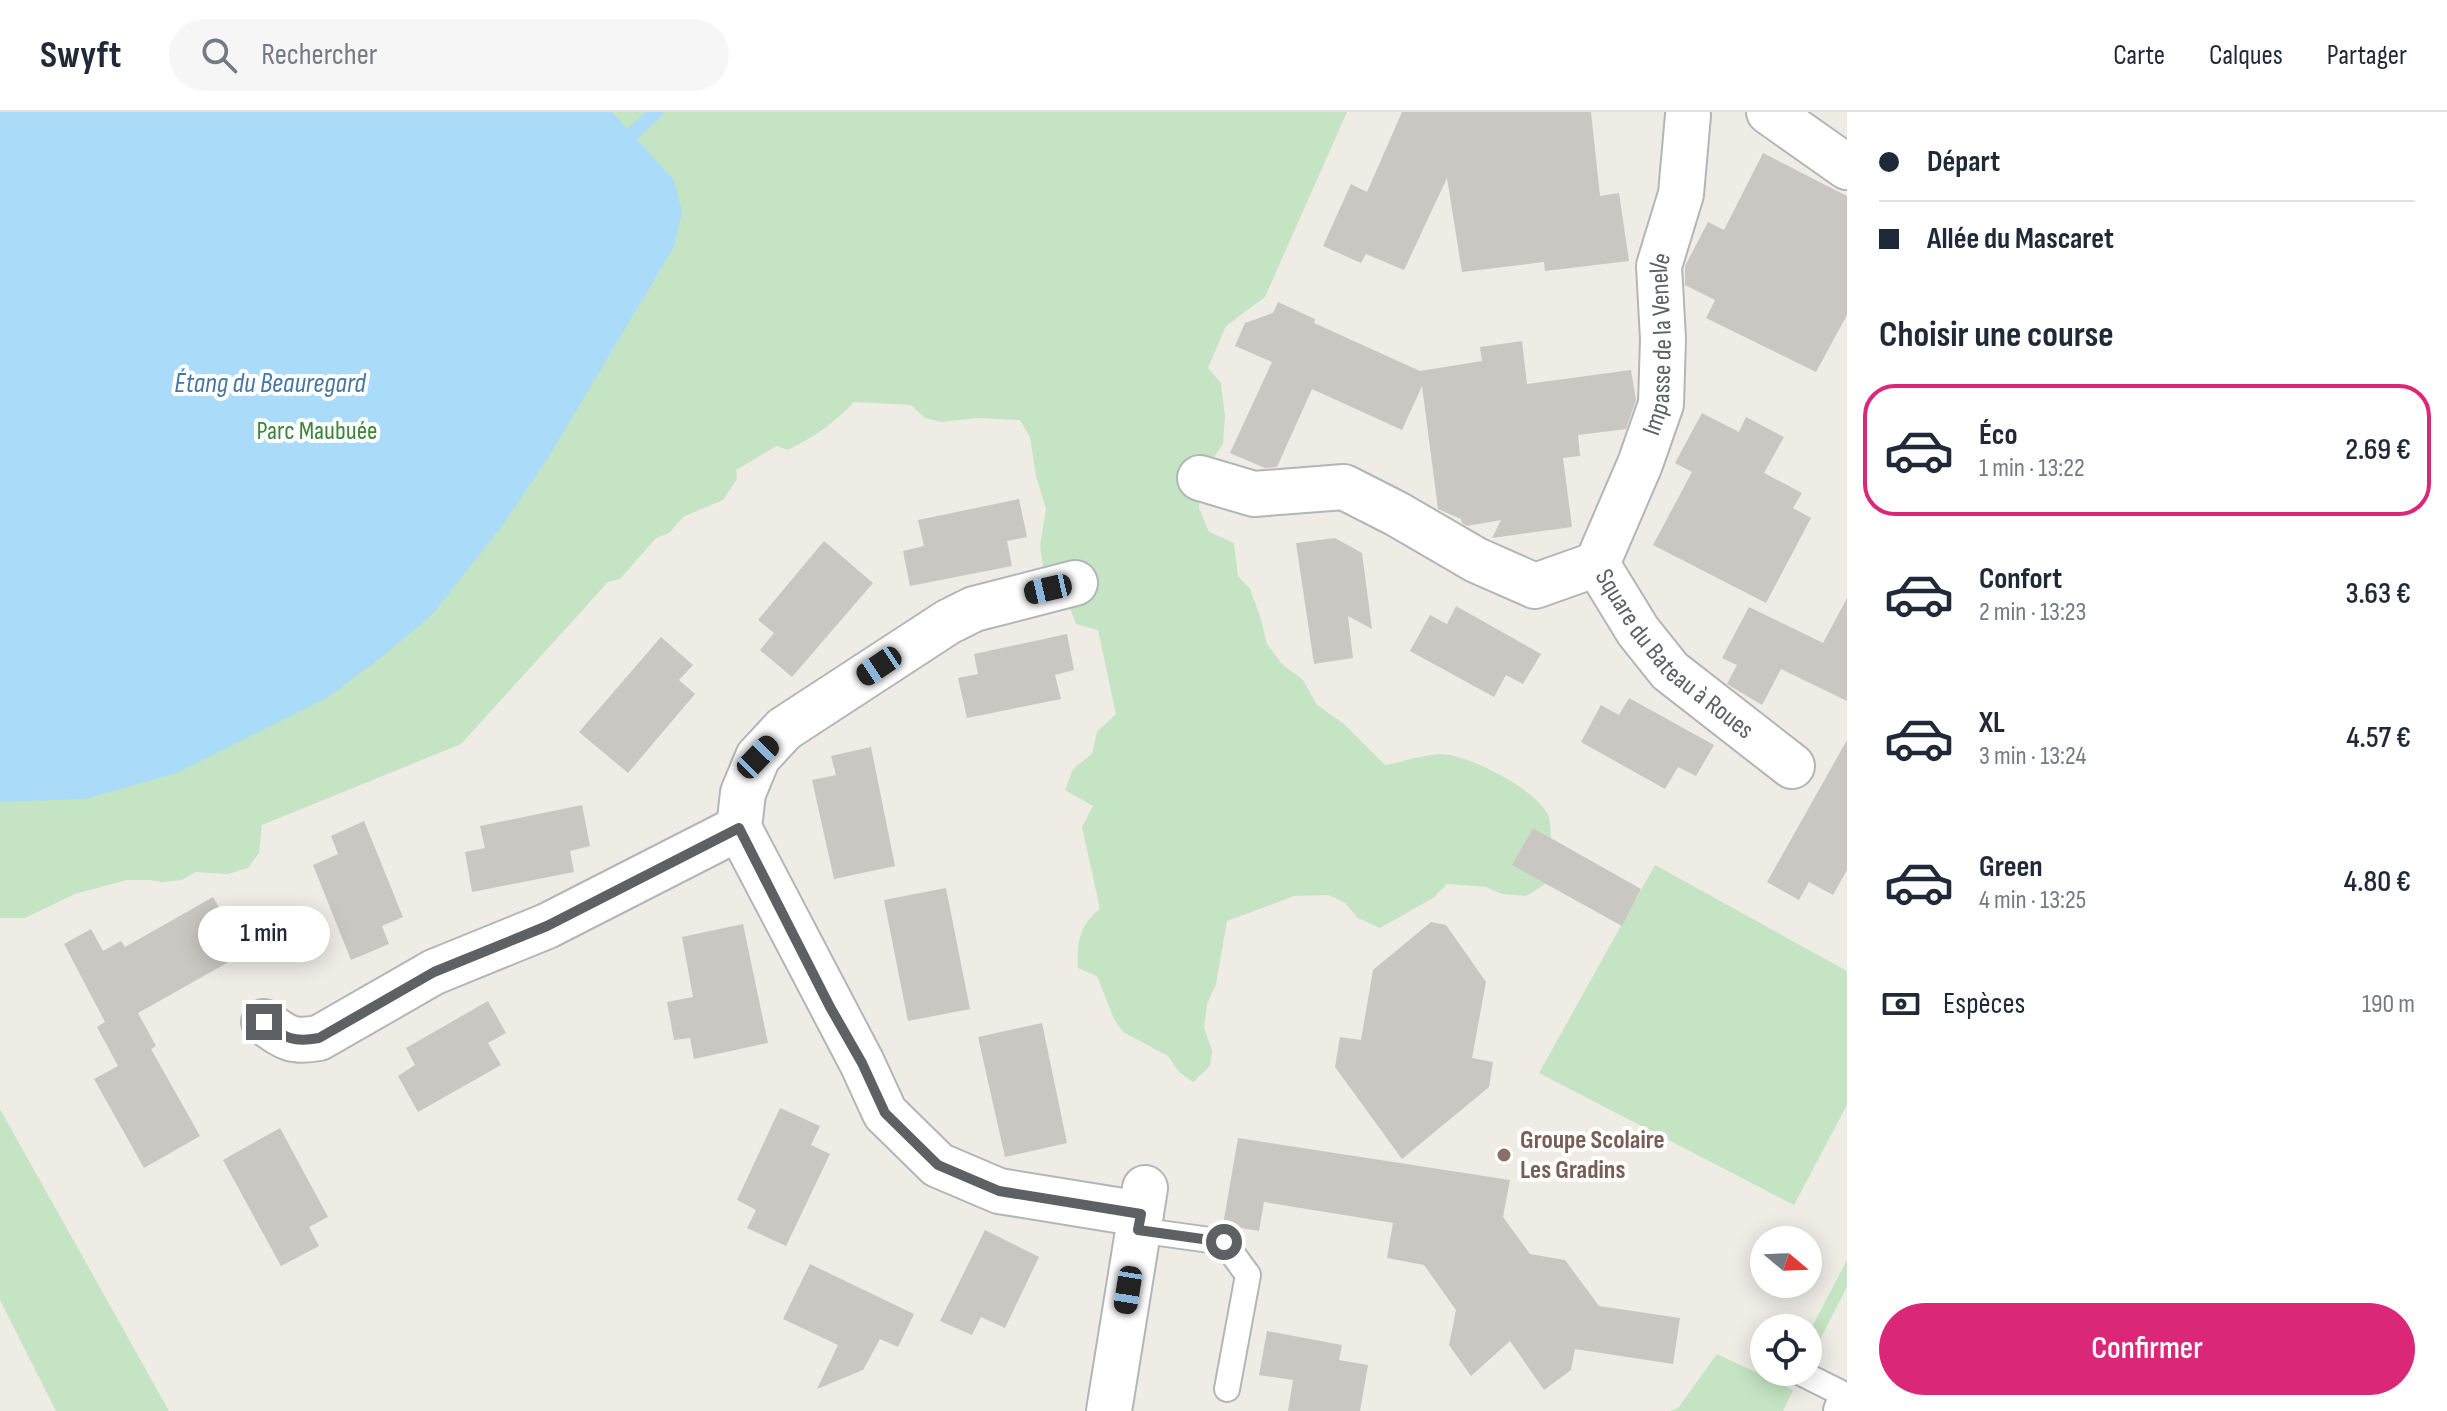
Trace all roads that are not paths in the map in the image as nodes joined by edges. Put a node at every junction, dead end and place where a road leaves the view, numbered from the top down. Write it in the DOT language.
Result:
graph roads {
  1 [pos="1769,112"];
  2 [pos="1694,113"];
  3 [pos="1847,167"];
  4 [pos="1200,478"];
  5 [pos="1597,564"];
  6 [pos="1075,583"];
  7 [pos="1792,766"];
  8 [pos="739,828"];
  9 [pos="264,1022"];
  10 [pos="1142,1210"];
  11 [pos="1822,1384"];
  12 [pos="1227,1389"];
  13 [pos="1847,1396"];
  14 [pos="1109,1411"];
  1 -- 3 [label="street"];
  2 -- 5 [label="street, Impasse de la Venelle"];
  4 -- 5 [label="street, Square du Bateau à Roues"];
  5 -- 7 [label="street, Square du Bateau à Roues"];
  6 -- 8 [label="street"];
  8 -- 9 [label="street"];
  8 -- 10 [label="street"];
  10 -- 12 [label="lane"];
  10 -- 14 [label="street"];
  11 -- 13 [label="lane"];
}
